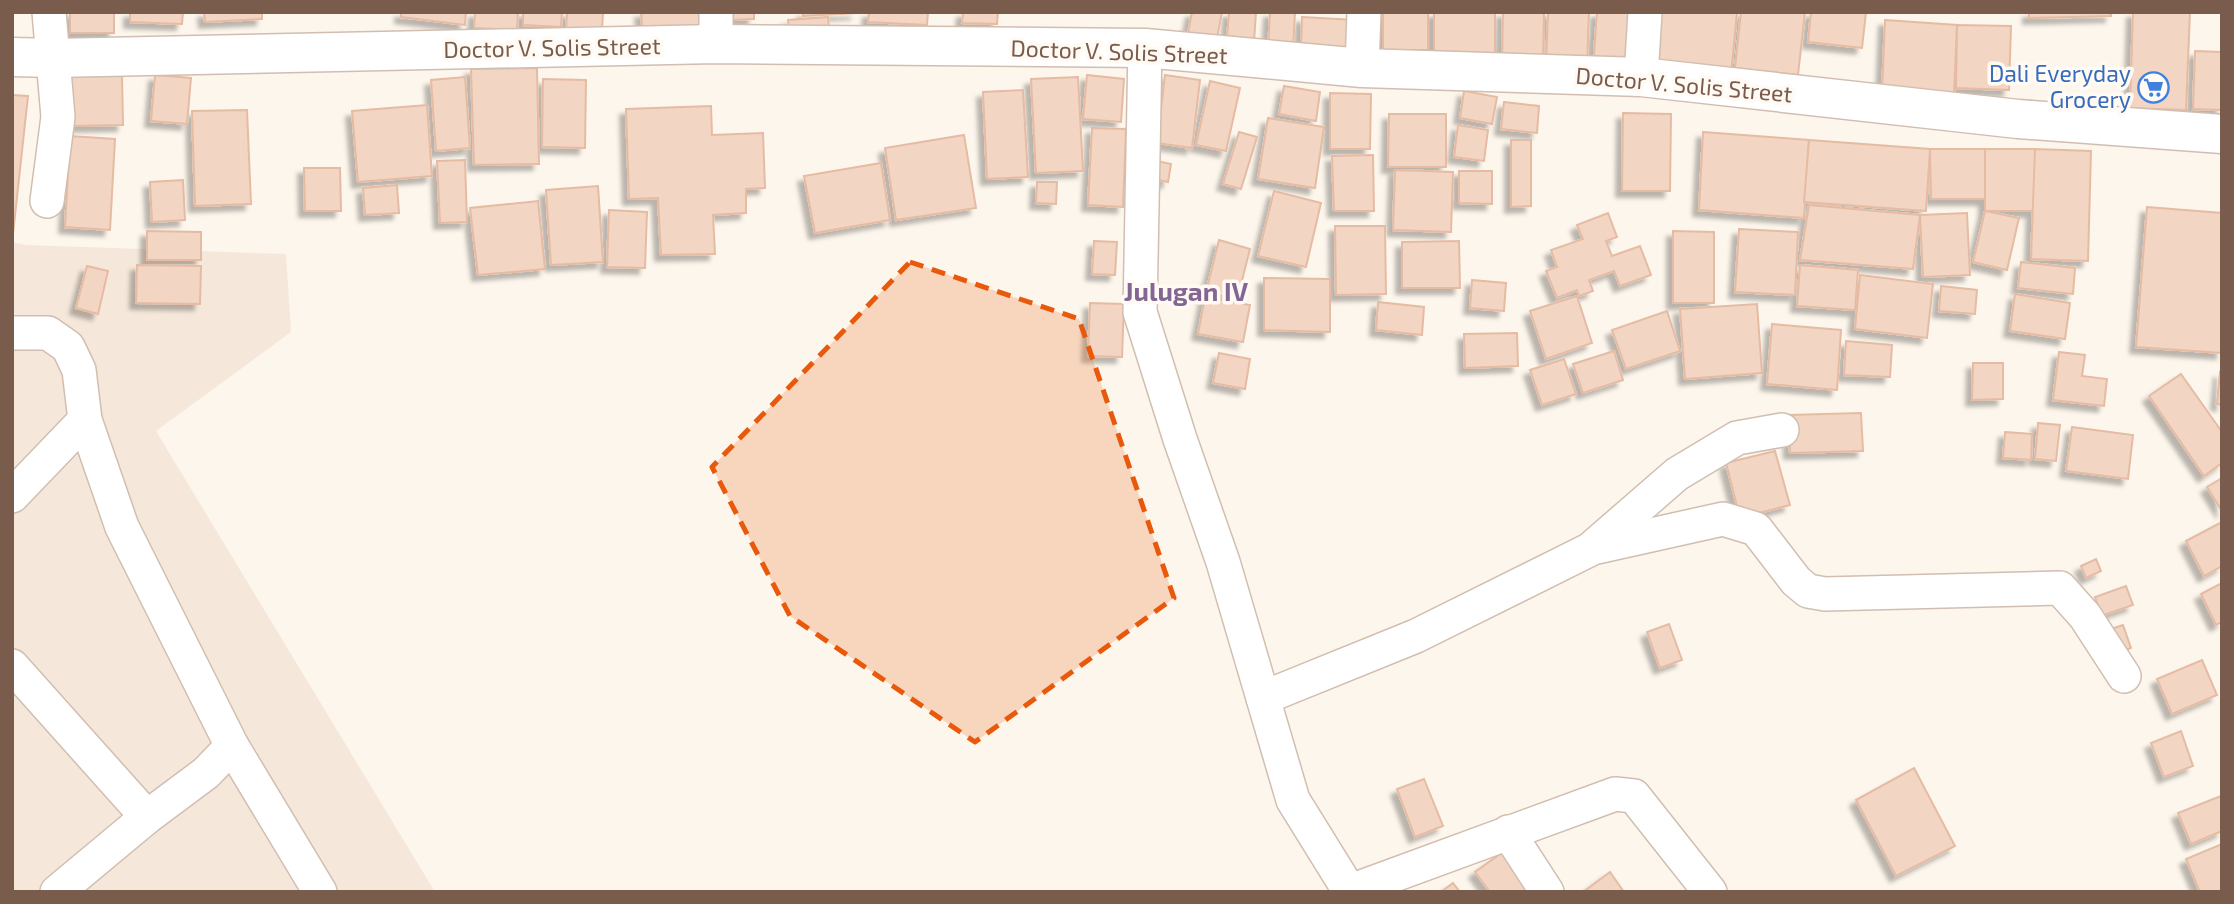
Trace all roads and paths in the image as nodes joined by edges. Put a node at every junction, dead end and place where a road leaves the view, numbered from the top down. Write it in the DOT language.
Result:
graph roads {
  1 [pos="49,12"];
  2 [pos="1364,12"];
  3 [pos="1645,12"];
  4 [pos="716,28"];
  5 [pos="1145,48"];
  6 [pos="12,57"];
  7 [pos="54,58"];
  8 [pos="1362,68"];
  9 [pos="1641,77"];
  10 [pos="2222,134"];
  11 [pos="47,201"];
  12 [pos="12,333"];
  13 [pos="85,419"];
  14 [pos="1782,430"];
  15 [pos="12,496"];
  16 [pos="1592,548"];
  17 [pos="12,666"];
  18 [pos="2124,676"];
  19 [pos="1263,698"];
  20 [pos="232,746"];
  21 [pos="147,817"];
  22 [pos="1508,832"];
  23 [pos="57,892"];
  24 [pos="320,892"];
  25 [pos="1349,892"];
  26 [pos="1547,892"];
  27 [pos="1710,892"];
  1 -- 7 [label="street"];
  2 -- 8 [label="street"];
  3 -- 9 [label="street"];
  4 -- 5 [label="street, Doctor V. Solis Street"];
  4 -- 7 [label="street, Doctor V. Solis Street"];
  5 -- 8 [label="street, Doctor V. Solis Street"];
  5 -- 19 [label="street"];
  6 -- 7 [label="street, Doctor V. Solis Street"];
  7 -- 11 [label="street"];
  8 -- 9 [label="street, Doctor V. Solis Street"];
  9 -- 10 [label="street, Doctor V. Solis Street"];
  12 -- 13 [label="street"];
  13 -- 15 [label="street"];
  13 -- 20 [label="street"];
  14 -- 16 [label="street"];
  16 -- 18 [label="street"];
  16 -- 19 [label="street"];
  17 -- 21 [label="street"];
  19 -- 25 [label="street"];
  20 -- 21 [label="street"];
  20 -- 24 [label="street"];
  21 -- 23 [label="street"];
  22 -- 25 [label="street"];
  22 -- 26 [label="street"];
  22 -- 27 [label="street"];
}
